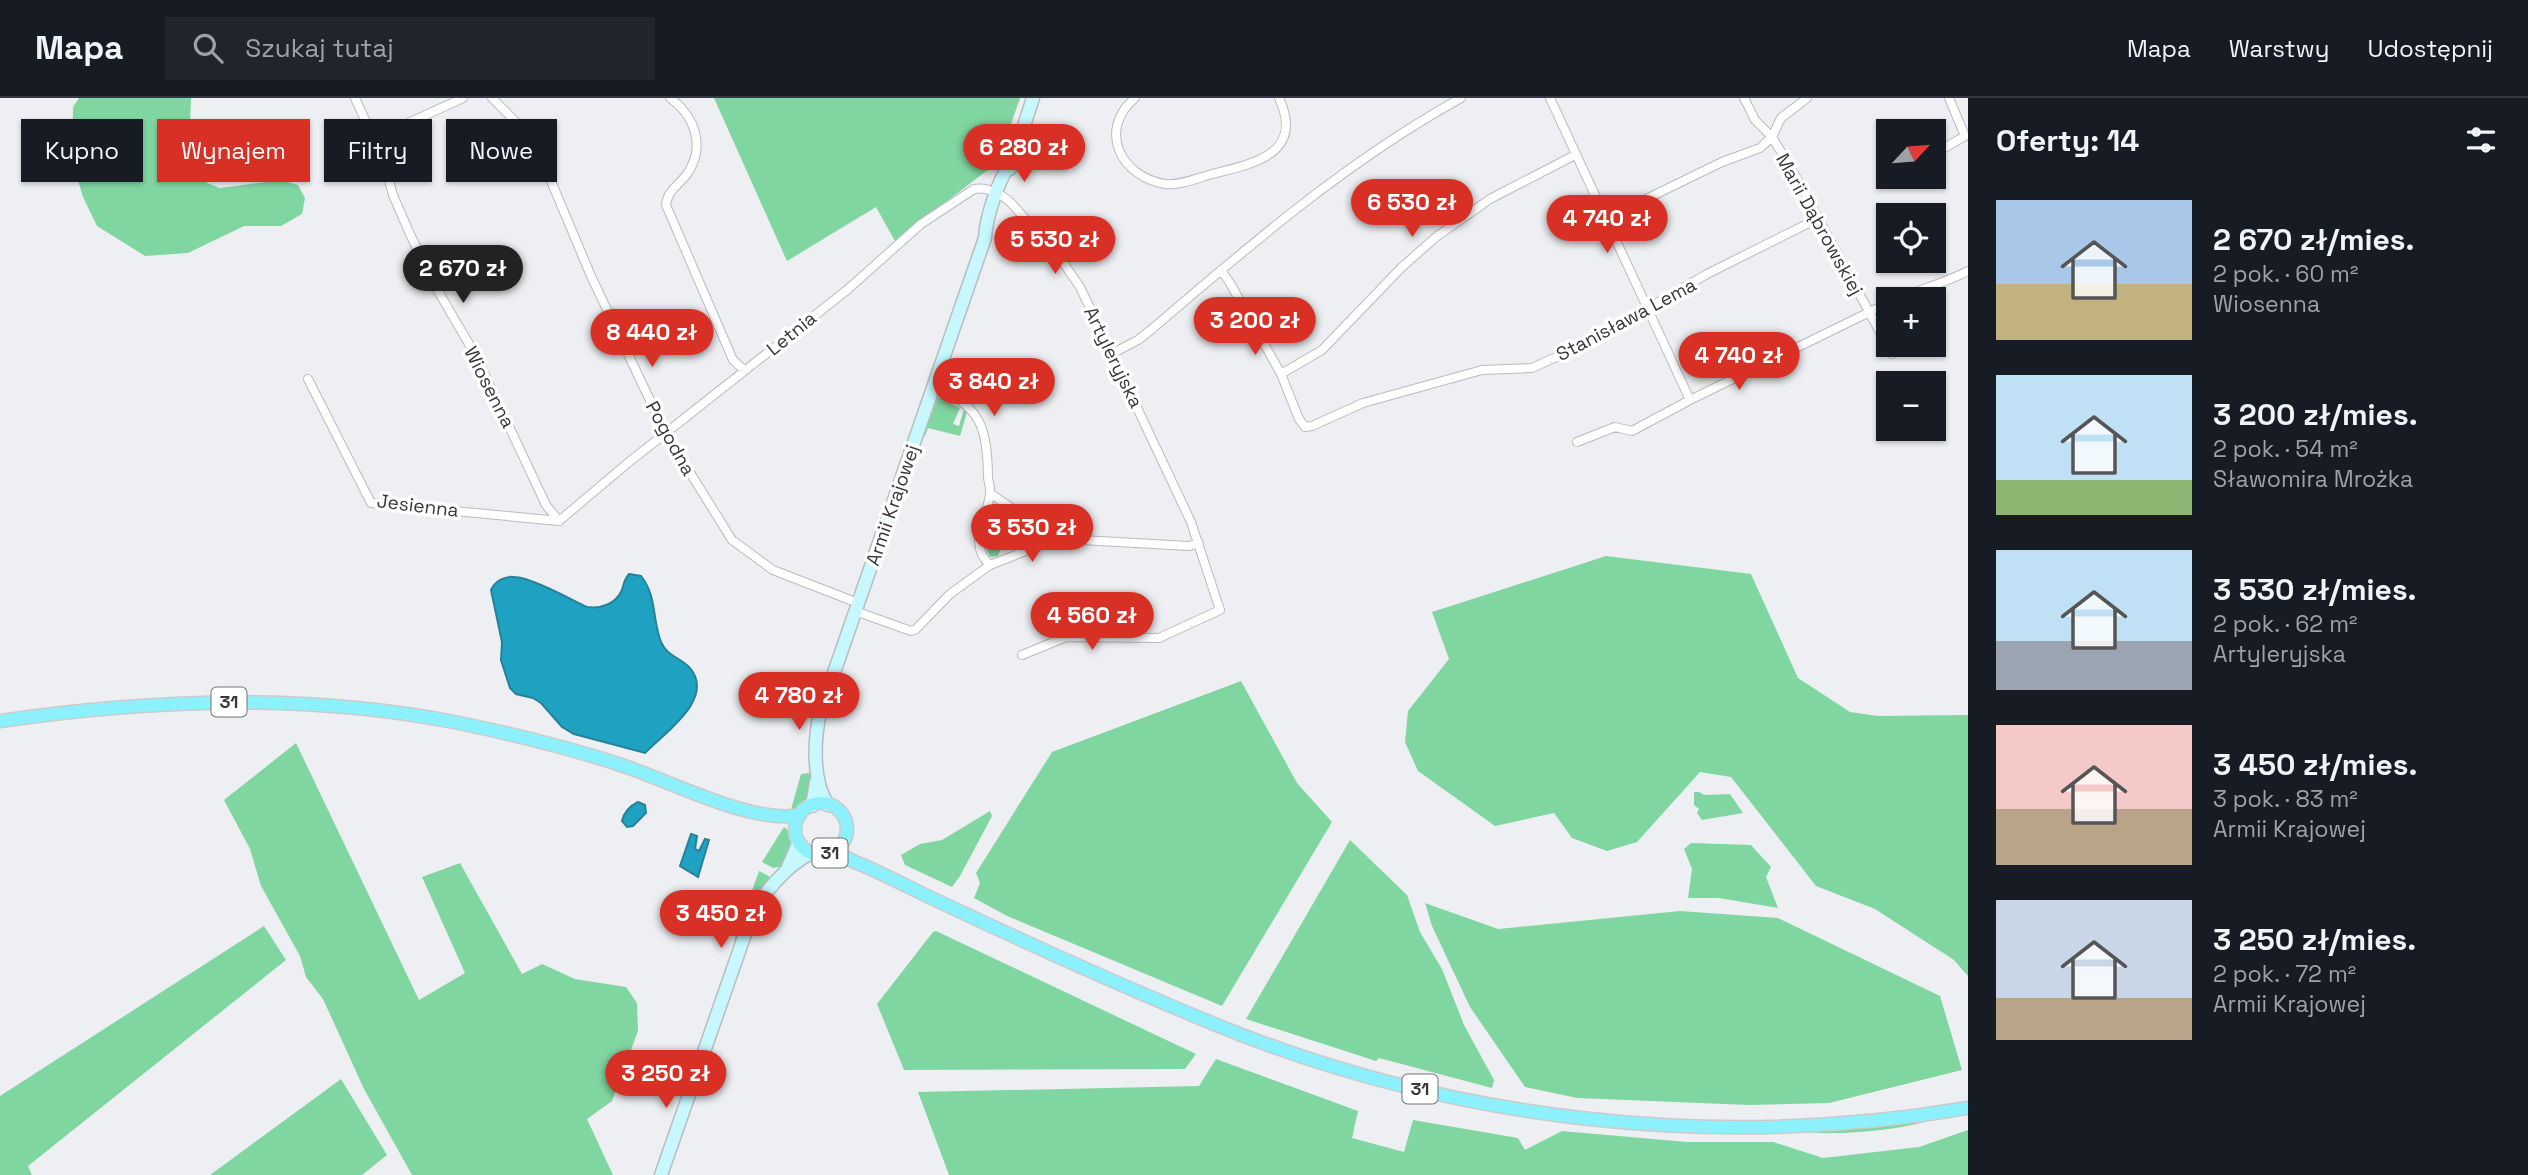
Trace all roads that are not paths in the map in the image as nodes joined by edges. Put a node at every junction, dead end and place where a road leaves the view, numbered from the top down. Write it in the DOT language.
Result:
graph roads {
  1 [pos="355,98"];
  2 [pos="463,98"];
  3 [pos="492,98"];
  4 [pos="670,98"];
  5 [pos="1033,98"];
  6 [pos="1135,98"];
  7 [pos="1279,98"];
  8 [pos="1461,98"];
  9 [pos="1550,98"];
  10 [pos="1744,98"];
  11 [pos="1807,98"];
  12 [pos="1949,98"];
  13 [pos="364,119"];
  14 [pos="417,119"];
  15 [pos="1772,137"];
  16 [pos="1946,147"];
  17 [pos="1575,155"];
  18 [pos="390,182"];
  19 [pos="1000,195"];
  20 [pos="1607,218"];
  21 [pos="1817,219"];
  22 [pos="1221,270"];
  23 [pos="1968,271"];
  24 [pos="1927,287"];
  25 [pos="1647,310"];
  26 [pos="1876,310"];
  27 [pos="1869,314"];
  28 [pos="1876,326"];
  29 [pos="1113,353"];
  30 [pos="744,370"];
  31 [pos="1282,374"];
  32 [pos="308,379"];
  33 [pos="933,388"];
  34 [pos="1690,400"];
  35 [pos="666,434"];
  36 [pos="1577,442"];
  37 [pos="990,493"];
  38 [pos="559,521"];
  39 [pos="1052,536"];
  40 [pos="1199,543"];
  41 [pos="990,565"];
  42 [pos="857,607"];
  43 [pos="1022,655"];
  44 [pos="0,721"];
  45 [pos="818,775"];
  46 [pos="828,805"];
  47 [pos="812,806"];
  48 [pos="800,815"];
  49 [pos="770,816"];
  50 [pos="797,837"];
  51 [pos="845,839"];
  52 [pos="835,851"];
  53 [pos="811,853"];
  54 [pos="867,866"];
  55 [pos="786,870"];
  56 [pos="1968,1108"];
  57 [pos="661,1175"];
  1 -- 13 [label="street, Wiosenna"];
  2 -- 14 [label="street"];
  3 -- 35 [label="street, Pogodna"];
  4 -- 30 [label="street"];
  5 -- 19 [label="street, Armii Krajowej"];
  6 -- 7 [label="street"];
  8 -- 22 [label="street"];
  9 -- 17 [label="street"];
  10 -- 15 [label="street, Marii Dąbrowskiej"];
  11 -- 15 [label="street"];
  12 -- 16 [label="street"];
  15 -- 20 [label="street"];
  15 -- 21 [label="street, Marii Dąbrowskiej"];
  17 -- 20 [label="street"];
  17 -- 31 [label="street"];
  18 -- 38 [label="street, Wiosenna"];
  19 -- 29 [label="street, Artyleryjska"];
  19 -- 30 [label="street, Letnia"];
  19 -- 33 [label="street, Armii Krajowej"];
  20 -- 25 [label="street"];
  21 -- 25 [label="street, Stanisława Lema"];
  21 -- 27 [label="street, Marii Dąbrowskiej"];
  22 -- 29 [label="street"];
  22 -- 31 [label="street"];
  23 -- 24 [label="street"];
  25 -- 31 [label="street, Stanisława Lema"];
  25 -- 34 [label="street"];
  26 -- 27 [label="street"];
  27 -- 28 [label="street, Marii Dąbrowskiej"];
  27 -- 34 [label="street"];
  29 -- 40 [label="street, Artyleryjska"];
  30 -- 35 [label="street, Letnia"];
  32 -- 38 [label="street, Jesienna"];
  33 -- 37 [label="street"];
  33 -- 42 [label="street, Armii Krajowej"];
  34 -- 36 [label="street"];
  35 -- 38 [label="street, Letnia"];
  35 -- 42 [label="street, Pogodna"];
  37 -- 39 [label="street"];
  37 -- 41 [label="street"];
  39 -- 40 [label="street"];
  39 -- 41 [label="street"];
  40 -- 43 [label="street, Artyleryjska"];
  41 -- 42 [label="street"];
  42 -- 45 [label="street, Armii Krajowej"];
  44 -- 49 [label="main road, 31"];
  45 -- 46 [label="street, Armii Krajowej"];
  45 -- 47 [label="street, Armii Krajowej"];
  46 -- 47 [label="main road"];
  46 -- 51 [label="main road, 31"];
  47 -- 48 [label="main road, 31"];
  48 -- 49 [label="main road, 31"];
  48 -- 50 [label="main road, 31"];
  49 -- 50 [label="main road, 31"];
  50 -- 53 [label="main road, 31"];
  50 -- 55 [label="street"];
  51 -- 52 [label="main road, 31"];
  51 -- 54 [label="main road, 31"];
  52 -- 53 [label="main road, 31"];
  52 -- 54 [label="main road, 31"];
  53 -- 55 [label="street"];
  54 -- 56 [label="main road, 31"];
  55 -- 57 [label="street"];
}
